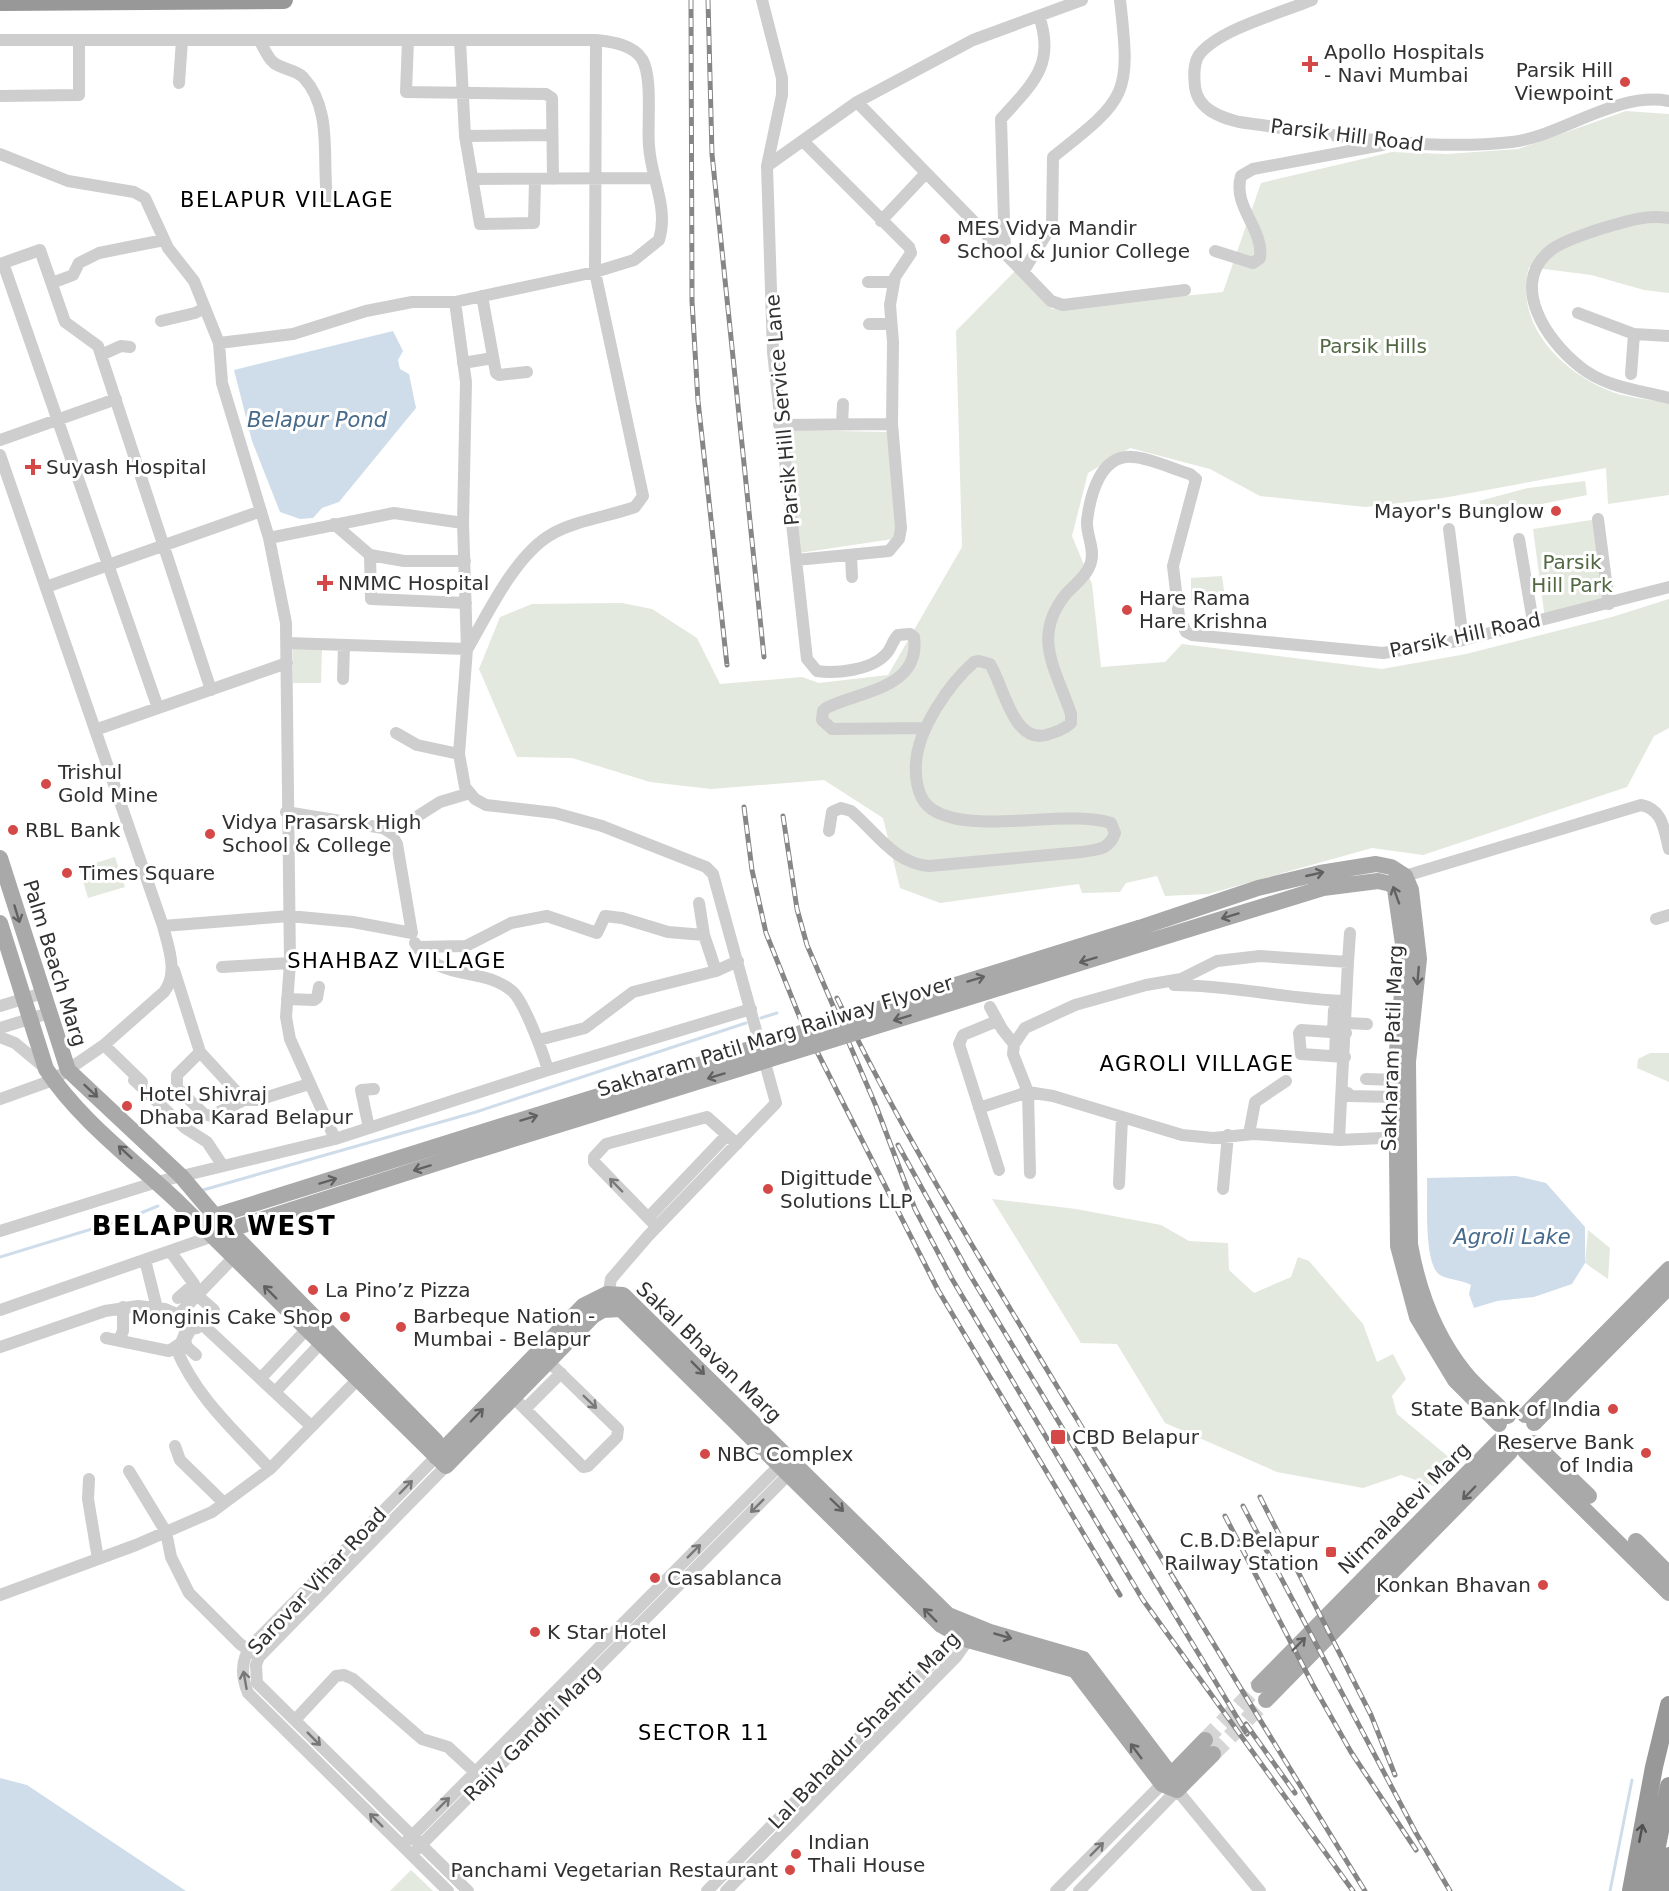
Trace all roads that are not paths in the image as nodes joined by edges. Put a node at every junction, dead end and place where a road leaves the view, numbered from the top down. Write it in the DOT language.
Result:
graph roads {
  1 [pos="284,0"];
  2 [pos="762,0"];
  3 [pos="1082,0"];
  4 [pos="1120,0"];
  5 [pos="1312,0"];
  6 [pos="0,2"];
  7 [pos="1039,16"];
  8 [pos="0,40"];
  9 [pos="79,40"];
  10 [pos="182,40"];
  11 [pos="259,40"];
  12 [pos="408,40"];
  13 [pos="460,40"];
  14 [pos="596,40"];
  15 [pos="179,83"];
  16 [pos="463,94"];
  17 [pos="0,96"];
  18 [pos="1669,101"];
  19 [pos="857,102"];
  20 [pos="552,135"];
  21 [pos="465,136"];
  22 [pos="803,141"];
  23 [pos="1393,143"];
  24 [pos="0,154"];
  25 [pos="767,166"];
  26 [pos="926,173"];
  27 [pos="595,178"];
  28 [pos="654,178"];
  29 [pos="472,179"];
  30 [pos="535,179"];
  31 [pos="553,179"];
  32 [pos="327,198"];
  33 [pos="1669,218"];
  34 [pos="881,221"];
  35 [pos="164,240"];
  36 [pos="1215,251"];
  37 [pos="1005,254"];
  38 [pos="1,263"];
  39 [pos="595,272"];
  40 [pos="1023,272"];
  41 [pos="868,282"];
  42 [pos="893,282"];
  43 [pos="52,284"];
  44 [pos="1185,290"];
  45 [pos="482,296"];
  46 [pos="455,302"];
  47 [pos="205,308"];
  48 [pos="1578,313"];
  49 [pos="161,321"];
  50 [pos="869,324"];
  51 [pos="890,324"];
  52 [pos="1634,334"];
  53 [pos="1669,336"];
  54 [pos="219,343"];
  55 [pos="130,348"];
  56 [pos="101,355"];
  57 [pos="493,358"];
  58 [pos="464,363"];
  59 [pos="527,372"];
  60 [pos="1631,374"];
  61 [pos="1669,398"];
  62 [pos="116,399"];
  63 [pos="843,404"];
  64 [pos="57,420"];
  65 [pos="842,424"];
  66 [pos="892,424"];
  67 [pos="779,425"];
  68 [pos="0,440"];
  69 [pos="0,455"];
  70 [pos="261,511"];
  71 [pos="1598,519"];
  72 [pos="463,523"];
  73 [pos="334,524"];
  74 [pos="1449,529"];
  75 [pos="269,538"];
  76 [pos="1520,539"];
  77 [pos="164,546"];
  78 [pos="370,555"];
  79 [pos="851,555"];
  80 [pos="796,560"];
  81 [pos="465,561"];
  82 [pos="108,566"];
  83 [pos="852,577"];
  84 [pos="46,587"];
  85 [pos="1669,587"];
  86 [pos="466,603"];
  87 [pos="1609,604"];
  88 [pos="1533,622"];
  89 [pos="1463,640"];
  90 [pos="287,643"];
  91 [pos="344,645"];
  92 [pos="467,649"];
  93 [pos="287,663"];
  94 [pos="343,679"];
  95 [pos="211,690"];
  96 [pos="158,708"];
  97 [pos="926,728"];
  98 [pos="95,730"];
  99 [pos="396,734"];
  100 [pos="459,754"];
  101 [pos="470,793"];
  102 [pos="286,812"];
  103 [pos="829,831"];
  104 [pos="391,833"];
  105 [pos="1669,849"];
  106 [pos="0,858"];
  107 [pos="1405,876"];
  108 [pos="1286,898"];
  109 [pos="699,903"];
  110 [pos="1669,915"];
  111 [pos="289,916"];
  112 [pos="1656,919"];
  113 [pos="0,923"];
  114 [pos="163,926"];
  115 [pos="412,933"];
  116 [pos="1350,933"];
  117 [pos="704,935"];
  118 [pos="1142,935"];
  119 [pos="418,947"];
  120 [pos="738,962"];
  121 [pos="1348,962"];
  122 [pos="172,963"];
  123 [pos="290,963"];
  124 [pos="222,967"];
  125 [pos="716,971"];
  126 [pos="1146,985"];
  127 [pos="319,987"];
  128 [pos="43,993"];
  129 [pos="291,995"];
  130 [pos="24,1000"];
  131 [pos="1345,1001"];
  132 [pos="0,1006"];
  133 [pos="990,1006"];
  134 [pos="752,1009"];
  135 [pos="1334,1010"];
  136 [pos="48,1013"];
  137 [pos="30,1018"];
  138 [pos="997,1021"];
  139 [pos="1367,1024"];
  140 [pos="0,1028"];
  141 [pos="1340,1030"];
  142 [pos="0,1038"];
  143 [pos="539,1040"];
  144 [pos="1014,1044"];
  145 [pos="104,1045"];
  146 [pos="200,1052"];
  147 [pos="1340,1057"];
  148 [pos="69,1070"];
  149 [pos="548,1070"];
  150 [pos="50,1074"];
  151 [pos="1343,1076"];
  152 [pos="134,1080"];
  153 [pos="1396,1080"];
  154 [pos="1286,1081"];
  155 [pos="309,1084"];
  156 [pos="374,1089"];
  157 [pos="1028,1092"];
  158 [pos="1348,1093"];
  159 [pos="1396,1097"];
  160 [pos="0,1099"];
  161 [pos="244,1100"];
  162 [pos="979,1108"];
  163 [pos="176,1115"];
  164 [pos="1122,1118"];
  165 [pos="369,1128"];
  166 [pos="727,1134"];
  167 [pos="1250,1134"];
  168 [pos="1228,1135"];
  169 [pos="1402,1137"];
  170 [pos="335,1139"];
  171 [pos="1339,1140"];
  172 [pos="737,1144"];
  173 [pos="223,1166"];
  174 [pos="999,1170"];
  175 [pos="1030,1173"];
  176 [pos="181,1176"];
  177 [pos="157,1182"];
  178 [pos="1119,1184"];
  179 [pos="1223,1189"];
  180 [pos="653,1223"];
  181 [pos="214,1227"];
  182 [pos="0,1231"];
  183 [pos="170,1251"];
  184 [pos="234,1257"];
  185 [pos="145,1260"];
  186 [pos="1669,1269"];
  187 [pos="1669,1287"];
  188 [pos="187,1298"];
  189 [pos="607,1301"];
  190 [pos="159,1304"];
  191 [pos="123,1307"];
  192 [pos="0,1310"];
  193 [pos="190,1318"];
  194 [pos="313,1335"];
  195 [pos="106,1338"];
  196 [pos="119,1340"];
  197 [pos="0,1347"];
  198 [pos="176,1348"];
  199 [pos="196,1355"];
  200 [pos="548,1361"];
  201 [pos="561,1373"];
  202 [pos="362,1375"];
  203 [pos="262,1379"];
  204 [pos="275,1392"];
  205 [pos="519,1403"];
  206 [pos="1529,1419"];
  207 [pos="311,1426"];
  208 [pos="1513,1438"];
  209 [pos="175,1446"];
  210 [pos="445,1457"];
  211 [pos="786,1467"];
  212 [pos="270,1469"];
  213 [pos="129,1471"];
  214 [pos="89,1479"];
  215 [pos="224,1503"];
  216 [pos="166,1532"];
  217 [pos="98,1559"];
  218 [pos="683,1572"];
  219 [pos="1669,1574"];
  220 [pos="1669,1593"];
  221 [pos="0,1595"];
  222 [pos="964,1633"];
  223 [pos="248,1649"];
  224 [pos="259,1657"];
  225 [pos="1263,1692"];
  226 [pos="1669,1705"];
  227 [pos="295,1720"];
  228 [pos="1209,1747"];
  229 [pos="475,1772"];
  230 [pos="1170,1783"];
  231 [pos="1669,1786"];
  232 [pos="417,1841"];
  233 [pos="407,1851"];
  234 [pos="1669,1856"];
  235 [pos="448,1891"];
  236 [pos="468,1891"];
  237 [pos="707,1891"];
  238 [pos="726,1891"];
  239 [pos="1056,1891"];
  240 [pos="1079,1891"];
  241 [pos="1260,1891"];
  242 [pos="1631,1891"];
  243 [pos="1648,1891"];
  244 [pos="1662,1891"];
  1 -- 6 [label="highway"];
  2 -- 25 [label="street, Parsik Hill Service Lane"];
  3 -- 7 [label="street"];
  4 -- 40 [label="street"];
  5 -- 23 [label="street, Parsik Hill Road"];
  7 -- 19 [label="street"];
  7 -- 37 [label="street"];
  8 -- 9 [label="street"];
  9 -- 10 [label="street"];
  9 -- 17 [label="street"];
  10 -- 11 [label="street"];
  10 -- 15 [label="street"];
  11 -- 12 [label="street"];
  11 -- 32 [label="street"];
  12 -- 13 [label="street"];
  12 -- 16 [label="street"];
  13 -- 14 [label="street"];
  13 -- 16 [label="street"];
  14 -- 27 [label="street"];
  14 -- 28 [label="street"];
  16 -- 20 [label="street"];
  16 -- 21 [label="street"];
  18 -- 23 [label="street, Parsik Hill Road"];
  19 -- 22 [label="street"];
  19 -- 26 [label="street"];
  20 -- 21 [label="street"];
  20 -- 31 [label="street"];
  21 -- 29 [label="street"];
  22 -- 25 [label="street"];
  22 -- 34 [label="street"];
  23 -- 36 [label="street"];
  24 -- 35 [label="street"];
  25 -- 67 [label="street, Parsik Hill Service Lane"];
  26 -- 34 [label="street"];
  26 -- 37 [label="street"];
  27 -- 28 [label="street"];
  27 -- 31 [label="street"];
  27 -- 39 [label="street"];
  28 -- 39 [label="street"];
  29 -- 30 [label="street"];
  29 -- 30 [label="street"];
  30 -- 31 [label="street"];
  33 -- 61 [label="street"];
  34 -- 42 [label="street"];
  35 -- 43 [label="street"];
  35 -- 47 [label="street"];
  37 -- 40 [label="street"];
  38 -- 43 [label="street"];
  38 -- 64 [label="street"];
  39 -- 45 [label="street"];
  39 -- 92 [label="street"];
  40 -- 44 [label="street"];
  41 -- 42 [label="street"];
  42 -- 51 [label="street"];
  43 -- 56 [label="street"];
  45 -- 46 [label="street"];
  45 -- 57 [label="street"];
  46 -- 54 [label="street"];
  46 -- 58 [label="street"];
  47 -- 49 [label="street"];
  47 -- 54 [label="street"];
  48 -- 52 [label="street"];
  50 -- 51 [label="street"];
  51 -- 66 [label="street"];
  52 -- 53 [label="street"];
  52 -- 60 [label="street"];
  54 -- 70 [label="street"];
  55 -- 56 [label="street"];
  56 -- 62 [label="street"];
  57 -- 58 [label="street"];
  57 -- 59 [label="street"];
  58 -- 72 [label="street"];
  62 -- 64 [label="street"];
  62 -- 77 [label="street"];
  63 -- 65 [label="street"];
  64 -- 68 [label="street"];
  64 -- 82 [label="street"];
  65 -- 66 [label="street"];
  65 -- 67 [label="street"];
  66 -- 79 [label="street"];
  67 -- 80 [label="street, Parsik Hill Service Lane"];
  69 -- 84 [label="street"];
  70 -- 75 [label="street"];
  70 -- 77 [label="street"];
  71 -- 87 [label="street"];
  72 -- 73 [label="street"];
  72 -- 81 [label="street"];
  73 -- 75 [label="street"];
  73 -- 78 [label="street"];
  74 -- 89 [label="street"];
  75 -- 90 [label="street"];
  76 -- 88 [label="street"];
  77 -- 82 [label="street"];
  77 -- 95 [label="street"];
  78 -- 81 [label="street"];
  78 -- 86 [label="street"];
  79 -- 80 [label="street"];
  79 -- 83 [label="street"];
  80 -- 97 [label="street, Parsik Hill Service Lane"];
  81 -- 86 [label="street"];
  82 -- 84 [label="street"];
  82 -- 96 [label="street"];
  84 -- 98 [label="street"];
  85 -- 87 [label="street, Parsik Hill Road"];
  86 -- 92 [label="street"];
  87 -- 88 [label="street, Parsik Hill Road"];
  88 -- 89 [label="street, Parsik Hill Road"];
  89 -- 97 [label="street, Parsik Hill Road"];
  90 -- 91 [label="street"];
  90 -- 93 [label="street"];
  91 -- 92 [label="street"];
  91 -- 94 [label="street"];
  92 -- 100 [label="street"];
  93 -- 95 [label="street"];
  93 -- 102 [label="street"];
  95 -- 96 [label="street"];
  96 -- 98 [label="street"];
  97 -- 103 [label="street"];
  98 -- 114 [label="street"];
  99 -- 100 [label="street"];
  100 -- 101 [label="street"];
  101 -- 104 [label="street"];
  101 -- 120 [label="street"];
  102 -- 104 [label="street"];
  102 -- 111 [label="street"];
  104 -- 115 [label="street"];
  105 -- 107 [label="street"];
  106 -- 128 [label="main road, Palm Beach Marg, one-way"];
  118 -- 107 [label="main road, Sakharam Patil Marg Railway Flyover, one-way"];
  107 -- 169 [label="main road, Sakharam Patil Marg, one-way"];
  108 -- 118 [label="main road, Sakharam Patil Marg Railway Flyover, one-way"];
  153 -- 108 [label="main road, Sakharam Patil Marg, one-way"];
  109 -- 117 [label="street"];
  110 -- 112 [label="street"];
  111 -- 114 [label="street"];
  111 -- 115 [label="street"];
  111 -- 123 [label="street"];
  113 -- 130 [label="main road, Palm Beach Marg"];
  114 -- 122 [label="street"];
  115 -- 119 [label="street"];
  116 -- 121 [label="street"];
  117 -- 119 [label="street"];
  117 -- 125 [label="street"];
  118 -- 181 [label="main road, Sakharam Patil Marg Railway Flyover, bridge"];
  119 -- 143 [label="street"];
  120 -- 125 [label="street"];
  120 -- 134 [label="street"];
  121 -- 126 [label="street"];
  121 -- 131 [label="street"];
  122 -- 145 [label="street"];
  122 -- 146 [label="street"];
  123 -- 124 [label="street"];
  123 -- 129 [label="street"];
  125 -- 143 [label="street"];
  126 -- 131 [label="street"];
  126 -- 144 [label="street"];
  127 -- 129 [label="street"];
  128 -- 130 [label="street"];
  128 -- 136 [label="main road, Palm Beach Marg"];
  129 -- 155 [label="street"];
  130 -- 132 [label="street"];
  130 -- 137 [label="main road, Palm Beach Marg"];
  131 -- 141 [label="street"];
  133 -- 138 [label="street"];
  134 -- 149 [label="street"];
  134 -- 172 [label="street"];
  135 -- 141 [label="street"];
  136 -- 137 [label="street"];
  136 -- 148 [label="main road, Palm Beach Marg"];
  137 -- 140 [label="street"];
  137 -- 150 [label="main road, Palm Beach Marg"];
  138 -- 144 [label="street"];
  138 -- 162 [label="street"];
  139 -- 141 [label="street"];
  141 -- 147 [label="street"];
  141 -- 147 [label="street"];
  142 -- 150 [label="street"];
  143 -- 149 [label="street"];
  144 -- 157 [label="street"];
  145 -- 148 [label="street"];
  145 -- 163 [label="street"];
  146 -- 161 [label="street"];
  146 -- 161 [label="street"];
  147 -- 151 [label="street"];
  148 -- 150 [label="street"];
  148 -- 176 [label="main road, Palm Beach Marg, one-way"];
  149 -- 165 [label="street"];
  150 -- 160 [label="street"];
  177 -- 150 [label="main road, Palm Beach Marg, one-way"];
  151 -- 153 [label="street"];
  151 -- 171 [label="street"];
  152 -- 173 [label="street"];
  153 -- 159 [label="main road, Sakharam Patil Marg"];
  154 -- 167 [label="street"];
  155 -- 161 [label="street"];
  155 -- 170 [label="street"];
  156 -- 165 [label="street"];
  157 -- 162 [label="street"];
  157 -- 164 [label="street"];
  157 -- 175 [label="street"];
  158 -- 159 [label="street"];
  159 -- 169 [label="main road, Sakharam Patil Marg"];
  162 -- 174 [label="street"];
  164 -- 168 [label="street"];
  164 -- 178 [label="street"];
  165 -- 170 [label="street"];
  166 -- 172 [label="street"];
  166 -- 180 [label="street"];
  180 -- 166 [label="street, one-way"];
  167 -- 168 [label="street"];
  167 -- 171 [label="street"];
  168 -- 179 [label="street"];
  169 -- 171 [label="street"];
  169 -- 208 [label="main road, Sakharam Patil Marg"];
  170 -- 173 [label="street"];
  172 -- 180 [label="street"];
  173 -- 176 [label="street"];
  176 -- 177 [label="street"];
  176 -- 181 [label="main road, Palm Beach Marg"];
  177 -- 181 [label="main road, Palm Beach Marg"];
  177 -- 182 [label="street"];
  180 -- 189 [label="street"];
  181 -- 183 [label="street"];
  181 -- 184 [label="main road"];
  181 -- 202 [label="main road"];
  183 -- 185 [label="street"];
  183 -- 188 [label="street"];
  184 -- 188 [label="street"];
  194 -- 184 [label="main road, one-way"];
  185 -- 190 [label="street"];
  185 -- 192 [label="street"];
  186 -- 206 [label="main road"];
  187 -- 206 [label="main road"];
  188 -- 193 [label="street"];
  188 -- 193 [label="street"];
  189 -- 200 [label="main road, Sakal Bhavan Marg"];
  210 -- 189 [label="main road, Sakal Bhavan Marg, one-way"];
  189 -- 211 [label="main road, Sakal Bhavan Marg"];
  190 -- 191 [label="street"];
  190 -- 193 [label="street"];
  191 -- 196 [label="street"];
  191 -- 197 [label="street"];
  193 -- 198 [label="street"];
  193 -- 199 [label="street"];
  193 -- 203 [label="street"];
  194 -- 202 [label="main road"];
  194 -- 203 [label="street"];
  194 -- 204 [label="street"];
  195 -- 196 [label="street"];
  196 -- 198 [label="street"];
  198 -- 212 [label="street"];
  200 -- 201 [label="street"];
  200 -- 205 [label="main road, Sakal Bhavan Marg"];
  201 -- 205 [label="street"];
  201 -- 205 [label="street, one-way"];
  202 -- 207 [label="street"];
  202 -- 210 [label="main road"];
  203 -- 204 [label="street"];
  204 -- 207 [label="street"];
  205 -- 210 [label="main road, Sakal Bhavan Marg"];
  206 -- 208 [label="main road"];
  206 -- 208 [label="main road"];
  207 -- 212 [label="street"];
  208 -- 219 [label="main road, Sakharam Patil Marg"];
  208 -- 220 [label="main road, Sakharam Patil Marg"];
  208 -- 225 [label="main road, Nirmaladevi Marg"];
  209 -- 215 [label="street"];
  223 -- 210 [label="street, Sarovar Vihar Road, one-way"];
  210 -- 224 [label="street, Sarovar Vihar Road"];
  211 -- 218 [label="street, Rajiv Gandhi Marg"];
  211 -- 222 [label="main road, Sakal Bhavan Marg"];
  212 -- 215 [label="street"];
  213 -- 216 [label="street"];
  214 -- 217 [label="street"];
  215 -- 216 [label="street"];
  216 -- 217 [label="street"];
  216 -- 223 [label="street"];
  217 -- 221 [label="street"];
  218 -- 229 [label="street, Rajiv Gandhi Marg"];
  218 -- 232 [label="street, Rajiv Gandhi Marg"];
  222 -- 230 [label="main road, Sakal Bhavan Marg"];
  222 -- 237 [label="street, Lal Bahadur Shashtri Marg"];
  222 -- 238 [label="street, Lal Bahadur Shashtri Marg"];
  223 -- 224 [label="street"];
  233 -- 223 [label="street, Sarovar Vihar Road, one-way"];
  224 -- 227 [label="street, Sarovar Vihar Road"];
  242 -- 226 [label="highway, one-way"];
  227 -- 229 [label="street"];
  227 -- 232 [label="street, Sarovar Vihar Road, one-way"];
  228 -- 230 [label="main road"];
  232 -- 229 [label="street, Rajiv Gandhi Marg, one-way"];
  239 -- 230 [label="street, one-way"];
  230 -- 240 [label="street"];
  230 -- 241 [label="street"];
  231 -- 243 [label="highway"];
  232 -- 233 [label="street, Rajiv Gandhi Marg"];
  232 -- 236 [label="street, Sarovar Vihar Road"];
  233 -- 235 [label="street, Sarovar Vihar Road"];
  234 -- 244 [label="highway"];
}
